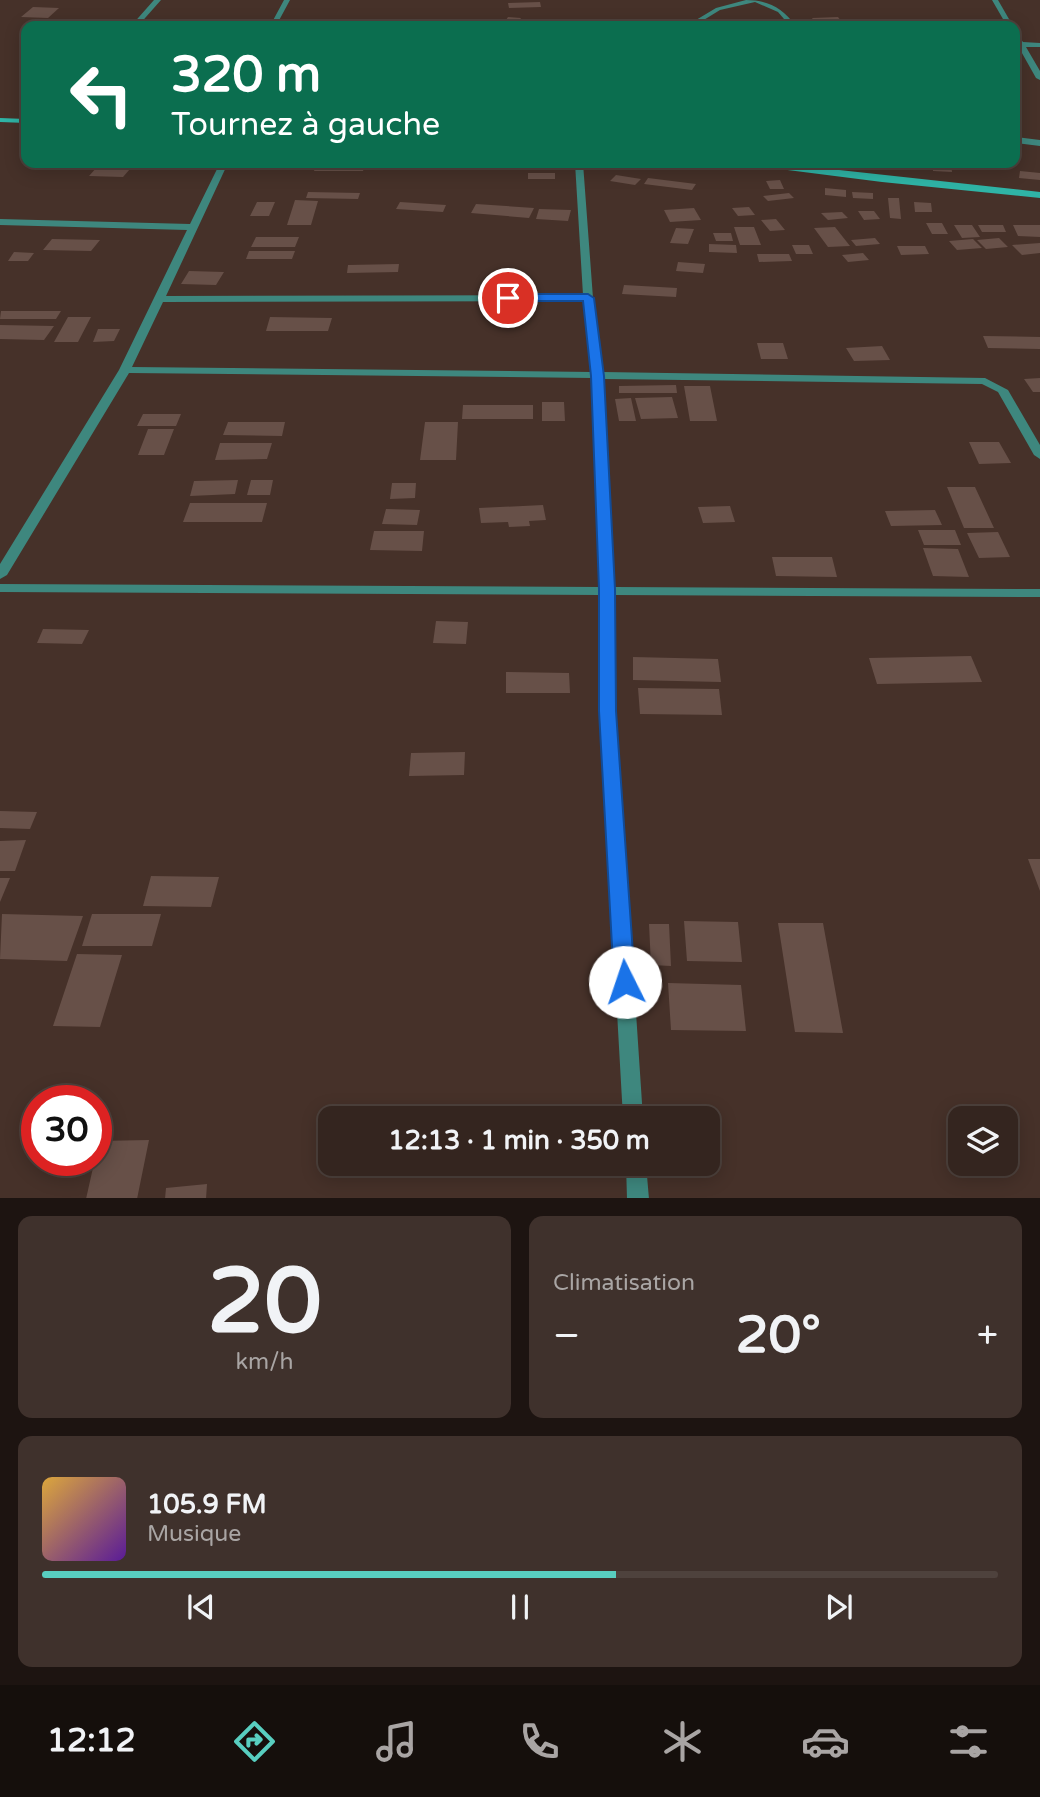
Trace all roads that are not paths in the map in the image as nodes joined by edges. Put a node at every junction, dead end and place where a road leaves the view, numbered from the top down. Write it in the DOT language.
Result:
graph roads {
  1 [pos="158,0"];
  2 [pos="287,0"];
  3 [pos="756,0"];
  4 [pos="995,0"];
  5 [pos="139,21"];
  6 [pos="276,21"];
  7 [pos="698,21"];
  8 [pos="789,21"];
  9 [pos="1007,21"];
  10 [pos="1020,44"];
  11 [pos="1040,45"];
  12 [pos="1020,47"];
  13 [pos="1040,78"];
  14 [pos="0,120"];
  15 [pos="21,121"];
  16 [pos="1020,141"];
  17 [pos="1040,143"];
  18 [pos="222,168"];
  19 [pos="579,168"];
  20 [pos="796,168"];
  21 [pos="1040,195"];
  22 [pos="0,222"];
  23 [pos="194,227"];
  24 [pos="588,298"];
  25 [pos="159,299"];
  26 [pos="125,370"];
  27 [pos="598,376"];
  28 [pos="1040,455"];
  29 [pos="0,575"];
  30 [pos="0,588"];
  31 [pos="607,589"];
  32 [pos="1040,593"];
  33 [pos="632,1106"];
  34 [pos="637,1176"];
  35 [pos="638,1198"];
  1 -- 5 [label="street"];
  2 -- 6 [label="street"];
  3 -- 7 [label="street"];
  3 -- 8 [label="street"];
  4 -- 9 [label="street"];
  10 -- 11 [label="street"];
  12 -- 13 [label="street"];
  14 -- 15 [label="main road"];
  16 -- 17 [label="street"];
  18 -- 23 [label="street"];
  19 -- 24 [label="street"];
  20 -- 21 [label="main road"];
  22 -- 23 [label="street"];
  23 -- 25 [label="street"];
  24 -- 25 [label="street"];
  24 -- 27 [label="street"];
  25 -- 26 [label="street"];
  26 -- 27 [label="street"];
  26 -- 29 [label="street"];
  27 -- 28 [label="street"];
  27 -- 31 [label="street"];
  30 -- 31 [label="street"];
  31 -- 32 [label="street"];
  31 -- 33 [label="street"];
  34 -- 35 [label="street"];
}
